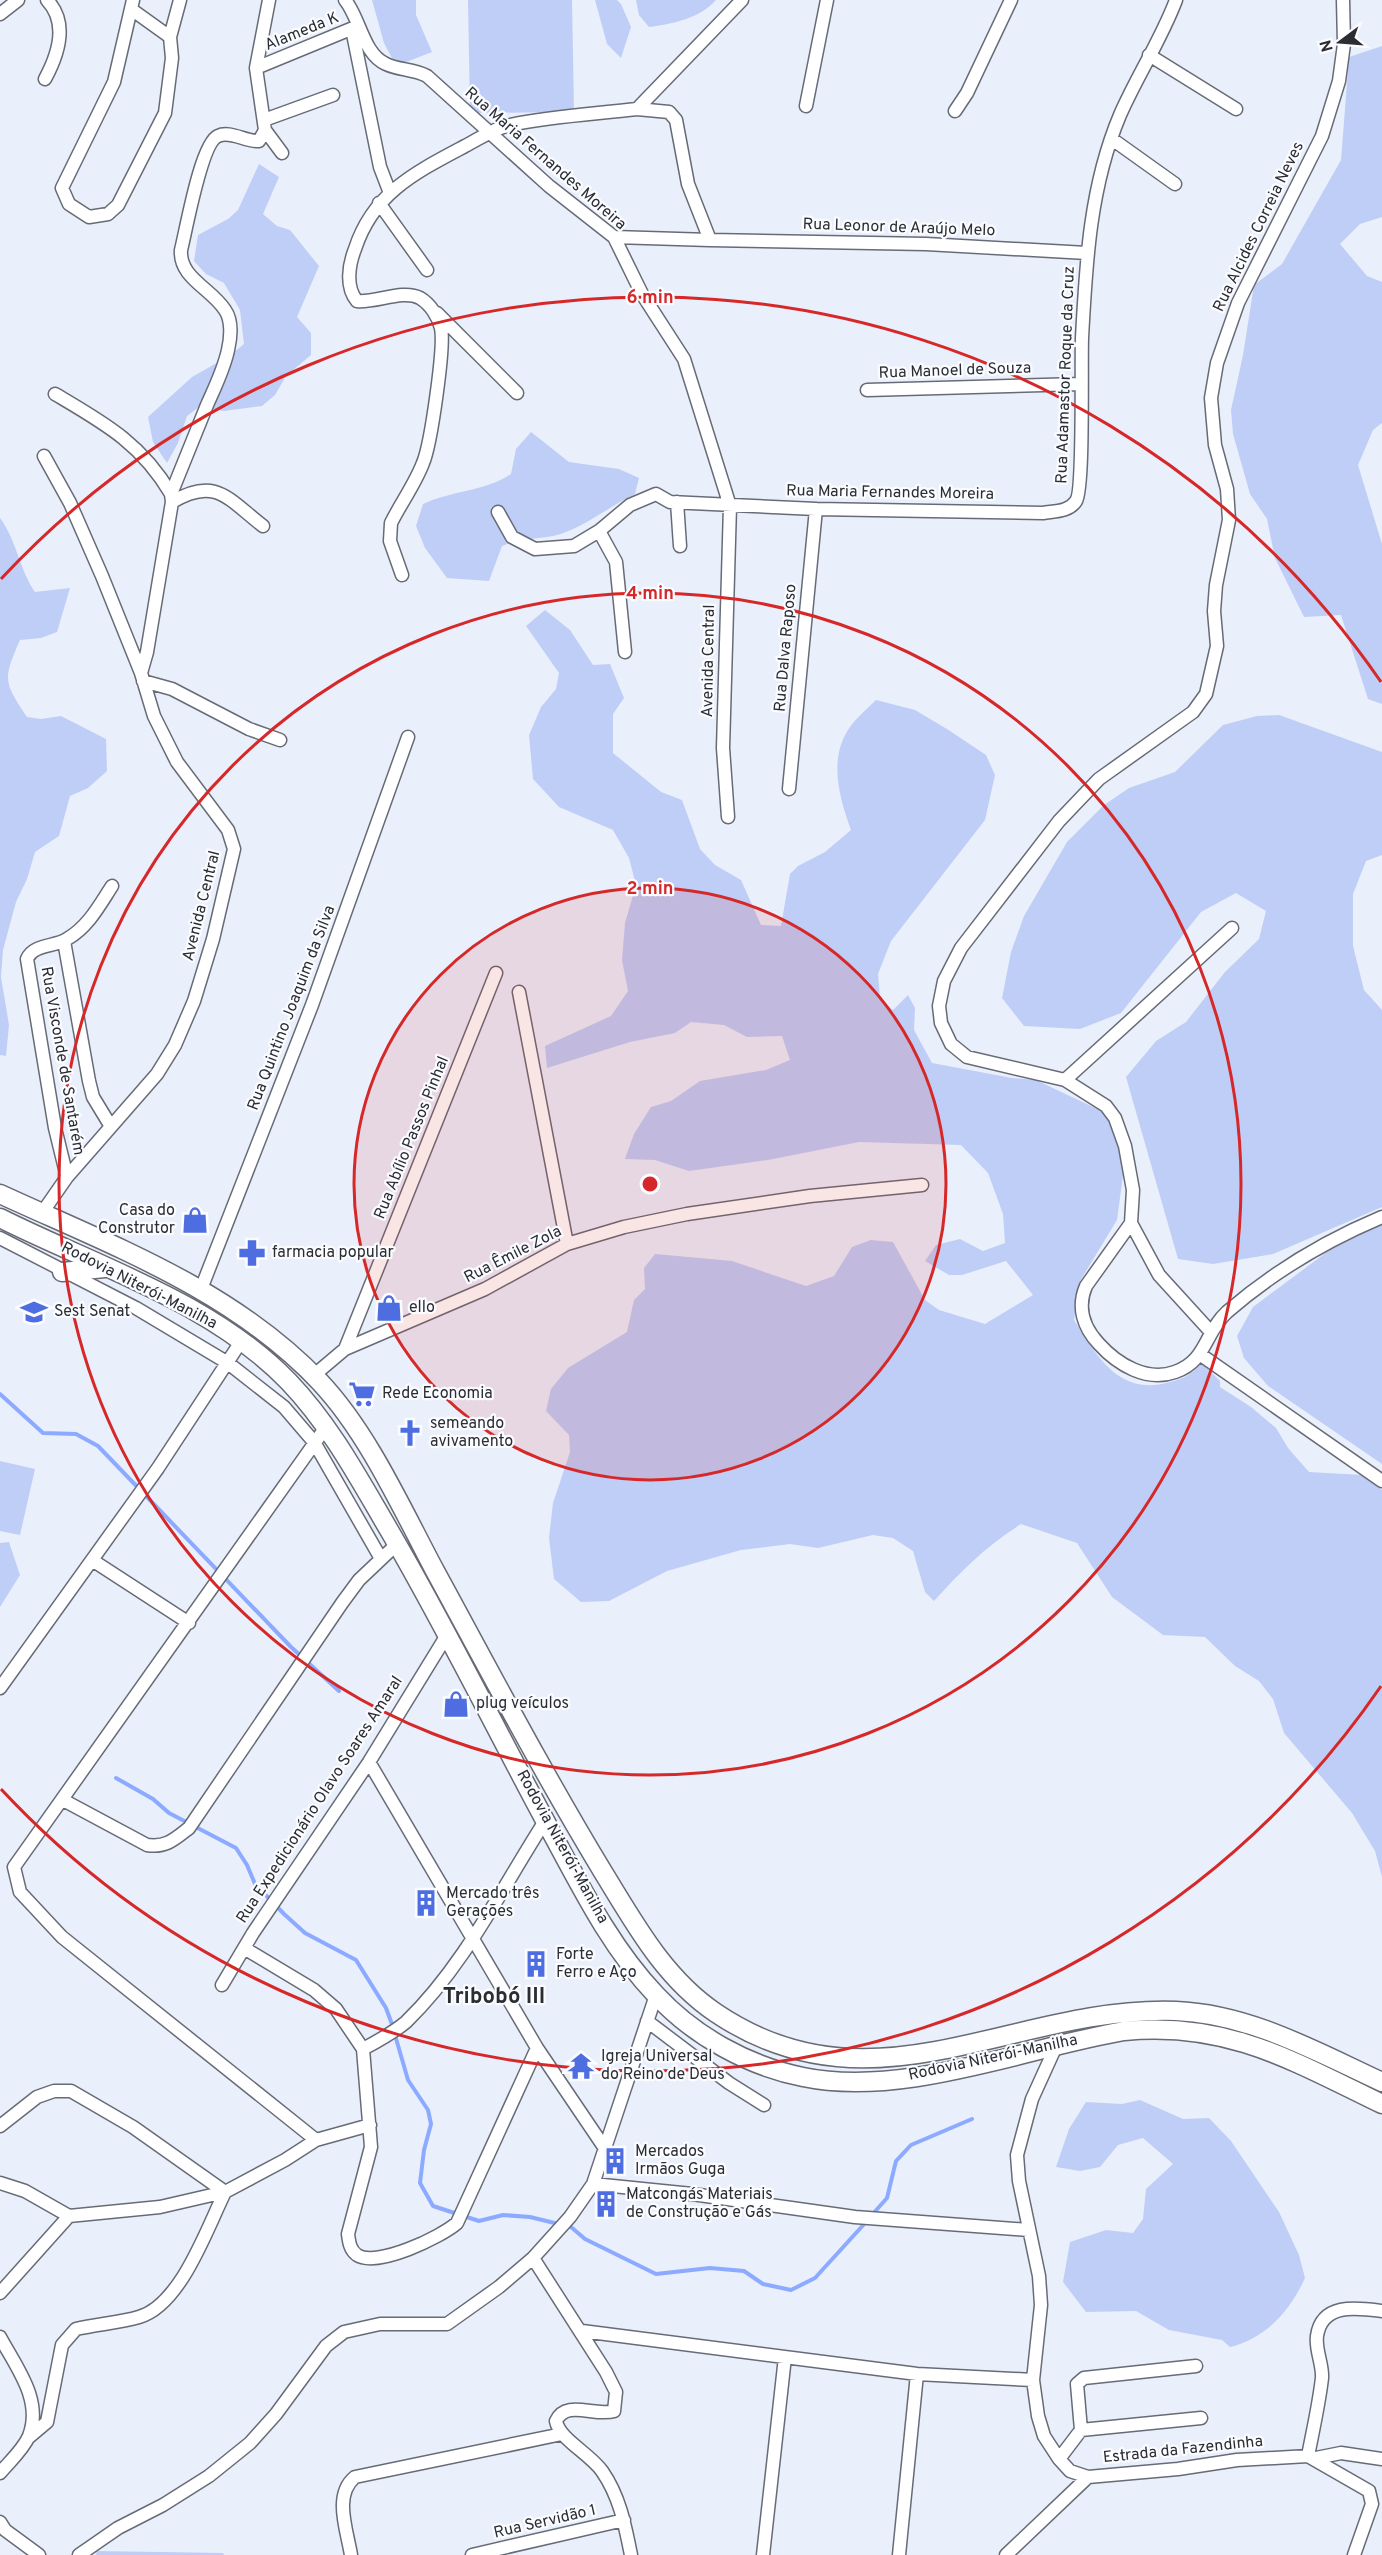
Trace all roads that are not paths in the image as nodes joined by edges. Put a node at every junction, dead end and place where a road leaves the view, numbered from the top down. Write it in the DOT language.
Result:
graph roads {
  1 [pos="18,0"];
  2 [pos="47,0"];
  3 [pos="180,0"];
  4 [pos="269,0"];
  5 [pos="345,0"];
  6 [pos="742,0"];
  7 [pos="827,0"];
  8 [pos="1011,0"];
  9 [pos="1176,0"];
  10 [pos="1343,0"];
  11 [pos="132,5"];
  12 [pos="0,14"];
  13 [pos="356,27"];
  14 [pos="170,38"];
  15 [pos="1149,56"];
  16 [pos="256,68"];
  17 [pos="45,79"];
  18 [pos="333,95"];
  19 [pos="806,106"];
  20 [pos="638,109"];
  21 [pos="1236,109"];
  22 [pos="955,111"];
  23 [pos="265,125"];
  24 [pos="491,133"];
  25 [pos="1112,139"];
  26 [pos="282,153"];
  27 [pos="1175,184"];
  28 [pos="390,193"];
  29 [pos="379,203"];
  30 [pos="614,237"];
  31 [pos="710,240"];
  32 [pos="1087,253"];
  33 [pos="427,270"];
  34 [pos="432,308"];
  35 [pos="1080,384"];
  36 [pos="867,390"];
  37 [pos="517,393"];
  38 [pos="55,394"];
  39 [pos="44,456"];
  40 [pos="172,498"];
  41 [pos="677,502"];
  42 [pos="730,506"];
  43 [pos="816,509"];
  44 [pos="1065,510"];
  45 [pos="498,512"];
  46 [pos="263,526"];
  47 [pos="599,531"];
  48 [pos="680,546"];
  49 [pos="402,575"];
  50 [pos="625,652"];
  51 [pos="142,677"];
  52 [pos="408,737"];
  53 [pos="280,740"];
  54 [pos="789,789"];
  55 [pos="728,817"];
  56 [pos="112,886"];
  57 [pos="1232,928"];
  58 [pos="64,941"];
  59 [pos="496,973"];
  60 [pos="519,992"];
  61 [pos="1065,1080"];
  62 [pos="110,1125"];
  63 [pos="67,1177"];
  64 [pos="922,1185"];
  65 [pos="0,1194"];
  66 [pos="42,1213"];
  67 [pos="1382,1217"];
  68 [pos="0,1218"];
  69 [pos="1131,1223"];
  70 [pos="0,1238"];
  71 [pos="567,1244"];
  72 [pos="105,1269"];
  73 [pos="62,1272"];
  74 [pos="201,1289"];
  75 [pos="1210,1331"];
  76 [pos="242,1340"];
  77 [pos="345,1349"];
  78 [pos="1201,1356"];
  79 [pos="228,1363"];
  80 [pos="314,1376"];
  81 [pos="326,1427"];
  82 [pos="314,1442"];
  83 [pos="1382,1481"];
  84 [pos="397,1544"];
  85 [pos="380,1557"];
  86 [pos="92,1560"];
  87 [pos="189,1623"];
  88 [pos="447,1635"];
  89 [pos="0,1688"];
  90 [pos="369,1762"];
  91 [pos="63,1800"];
  92 [pos="545,1821"];
  93 [pos="473,1936"];
  94 [pos="244,1948"];
  95 [pos="222,1985"];
  96 [pos="656,1995"];
  97 [pos="646,2021"];
  98 [pos="1057,2044"];
  99 [pos="537,2048"];
  100 [pos="363,2049"];
  101 [pos="1382,2082"];
  102 [pos="1382,2104"];
  103 [pos="764,2106"];
  104 [pos="370,2125"];
  105 [pos="0,2127"];
  106 [pos="316,2140"];
  107 [pos="606,2150"];
  108 [pos="0,2183"];
  109 [pos="593,2184"];
  110 [pos="225,2192"];
  111 [pos="69,2216"];
  112 [pos="1028,2230"];
  113 [pos="532,2258"];
  114 [pos="0,2293"];
  115 [pos="1382,2311"];
  116 [pos="582,2331"];
  117 [pos="0,2337"];
  118 [pos="785,2357"];
  119 [pos="1196,2366"];
  120 [pos="917,2374"];
  121 [pos="1033,2380"];
  122 [pos="1201,2418"];
  123 [pos="1081,2430"];
  124 [pos="562,2434"];
  125 [pos="28,2438"];
  126 [pos="1312,2457"];
  127 [pos="1059,2459"];
  128 [pos="1382,2459"];
  129 [pos="0,2473"];
  130 [pos="1088,2476"];
  131 [pos="624,2520"];
  132 [pos="0,2522"];
  133 [pos="39,2555"];
  134 [pos="79,2555"];
  135 [pos="351,2555"];
  136 [pos="472,2555"];
  137 [pos="631,2555"];
  138 [pos="763,2555"];
  139 [pos="899,2555"];
  140 [pos="1006,2555"];
  141 [pos="1354,2555"];
  1 -- 12 [label="street"];
  2 -- 17 [label="street"];
  3 -- 14 [label="street"];
  4 -- 16 [label="street"];
  5 -- 13 [label="street, Rua Maria Fernandes Moreira"];
  6 -- 20 [label="street"];
  7 -- 19 [label="street"];
  8 -- 22 [label="street"];
  9 -- 15 [label="street, Rua Adamastor Roque da Cruz"];
  10 -- 61 [label="street, Rua Alcides Correia Neves"];
  11 -- 14 [label="street"];
  11 -- 14 [label="street"];
  13 -- 16 [label="street, Alameda K"];
  13 -- 24 [label="street, Rua Maria Fernandes Moreira"];
  13 -- 28 [label="street"];
  15 -- 21 [label="street"];
  15 -- 25 [label="street, Rua Adamastor Roque da Cruz"];
  16 -- 23 [label="street"];
  18 -- 23 [label="street"];
  20 -- 24 [label="street"];
  20 -- 31 [label="street"];
  23 -- 26 [label="street"];
  23 -- 40 [label="street"];
  24 -- 28 [label="street"];
  24 -- 30 [label="street, Rua Maria Fernandes Moreira"];
  25 -- 27 [label="street"];
  25 -- 32 [label="street, Rua Adamastor Roque da Cruz"];
  28 -- 29 [label="street"];
  29 -- 33 [label="street"];
  29 -- 34 [label="street"];
  30 -- 31 [label="street, Rua Leonor de Araújo Melo"];
  30 -- 42 [label="street, Rua Maria Fernandes Moreira"];
  31 -- 32 [label="street, Rua Leonor de Araújo Melo"];
  32 -- 35 [label="street, Rua Adamastor Roque da Cruz"];
  34 -- 37 [label="street"];
  34 -- 49 [label="street"];
  35 -- 36 [label="street, Rua Manoel de Souza"];
  35 -- 44 [label="street, Rua Adamastor Roque da Cruz"];
  38 -- 40 [label="street"];
  39 -- 51 [label="street, Avenida Central"];
  40 -- 46 [label="street"];
  40 -- 51 [label="street"];
  41 -- 42 [label="street"];
  41 -- 47 [label="street"];
  41 -- 48 [label="street"];
  42 -- 43 [label="street, Rua Maria Fernandes Moreira"];
  42 -- 55 [label="street, Avenida Central"];
  43 -- 44 [label="street, Rua Maria Fernandes Moreira"];
  43 -- 54 [label="street, Rua Dalva Raposo"];
  45 -- 47 [label="street"];
  47 -- 50 [label="street"];
  51 -- 53 [label="street"];
  51 -- 62 [label="street, Avenida Central"];
  52 -- 74 [label="street, Rua Quintino Joaquim da Silva"];
  56 -- 58 [label="street, Rua Visconde de Santarém"];
  57 -- 61 [label="street"];
  58 -- 62 [label="street"];
  58 -- 63 [label="street, Rua Visconde de Santarém"];
  59 -- 77 [label="street, Rua Abílio Passos Pinhal"];
  60 -- 71 [label="street"];
  61 -- 69 [label="street, Rua Alcides Correia Neves"];
  62 -- 63 [label="street, Avenida Central"];
  63 -- 66 [label="street, Avenida Central"];
  64 -- 71 [label="street, Rua Êmile Zola"];
  65 -- 66 [label="highway, Rodovia Niterói-Manilha"];
  66 -- 74 [label="highway, Rodovia Niterói-Manilha"];
  67 -- 75 [label="street"];
  68 -- 72 [label="highway, Rodovia Niterói-Manilha"];
  69 -- 75 [label="street"];
  69 -- 78 [label="street"];
  70 -- 73 [label="street"];
  71 -- 77 [label="street, Rua Êmile Zola"];
  72 -- 73 [label="highway"];
  72 -- 76 [label="highway, Rodovia Niterói-Manilha"];
  73 -- 79 [label="street"];
  74 -- 80 [label="highway, Rodovia Niterói-Manilha"];
  75 -- 78 [label="street"];
  76 -- 79 [label="street"];
  76 -- 81 [label="highway, Rodovia Niterói-Manilha"];
  77 -- 80 [label="street, Rua Êmile Zola"];
  78 -- 83 [label="street"];
  79 -- 82 [label="street"];
  79 -- 86 [label="street"];
  80 -- 101 [label="highway, Rodovia Niterói-Manilha"];
  81 -- 82 [label="street"];
  81 -- 84 [label="highway, Rodovia Niterói-Manilha"];
  82 -- 85 [label="street"];
  82 -- 87 [label="street"];
  84 -- 85 [label="street"];
  84 -- 88 [label="highway, Rodovia Niterói-Manilha"];
  85 -- 91 [label="street"];
  86 -- 87 [label="street"];
  86 -- 89 [label="street"];
  87 -- 91 [label="street"];
  88 -- 90 [label="street, Rua Expedicionário Olavo Soares Amaral"];
  88 -- 92 [label="highway, Rodovia Niterói-Manilha"];
  90 -- 93 [label="street"];
  90 -- 94 [label="street, Rua Expedicionário Olavo Soares Amaral"];
  91 -- 106 [label="street"];
  92 -- 93 [label="street"];
  92 -- 96 [label="highway, Rodovia Niterói-Manilha"];
  93 -- 99 [label="street"];
  93 -- 100 [label="street"];
  94 -- 95 [label="street, Rua Expedicionário Olavo Soares Amaral"];
  94 -- 100 [label="street"];
  96 -- 97 [label="street"];
  96 -- 98 [label="highway, Rodovia Niterói-Manilha"];
  97 -- 103 [label="street"];
  97 -- 107 [label="street"];
  98 -- 102 [label="highway, Rodovia Niterói-Manilha"];
  98 -- 112 [label="street, Estrada da Fazendinha"];
  99 -- 104 [label="street"];
  99 -- 107 [label="street"];
  100 -- 104 [label="street"];
  104 -- 106 [label="street"];
  105 -- 110 [label="street"];
  106 -- 110 [label="street"];
  107 -- 109 [label="street"];
  108 -- 111 [label="street"];
  109 -- 112 [label="street"];
  109 -- 113 [label="street"];
  110 -- 111 [label="street"];
  110 -- 125 [label="street"];
  111 -- 114 [label="street"];
  112 -- 121 [label="street, Estrada da Fazendinha"];
  113 -- 116 [label="street"];
  113 -- 134 [label="street"];
  115 -- 126 [label="street"];
  116 -- 118 [label="street"];
  116 -- 124 [label="street"];
  117 -- 125 [label="street"];
  118 -- 120 [label="street"];
  118 -- 138 [label="street"];
  119 -- 123 [label="street"];
  120 -- 121 [label="street"];
  120 -- 139 [label="street"];
  121 -- 127 [label="street, Estrada da Fazendinha"];
  122 -- 123 [label="street"];
  123 -- 127 [label="street"];
  124 -- 131 [label="street"];
  124 -- 135 [label="street"];
  125 -- 129 [label="street"];
  126 -- 128 [label="street, Estrada da Fazendinha"];
  126 -- 130 [label="street, Estrada da Fazendinha"];
  126 -- 141 [label="street"];
  127 -- 130 [label="street, Estrada da Fazendinha"];
  130 -- 140 [label="street"];
  131 -- 136 [label="street, Rua Servidão 1"];
  131 -- 137 [label="street"];
  132 -- 133 [label="street"];
}
